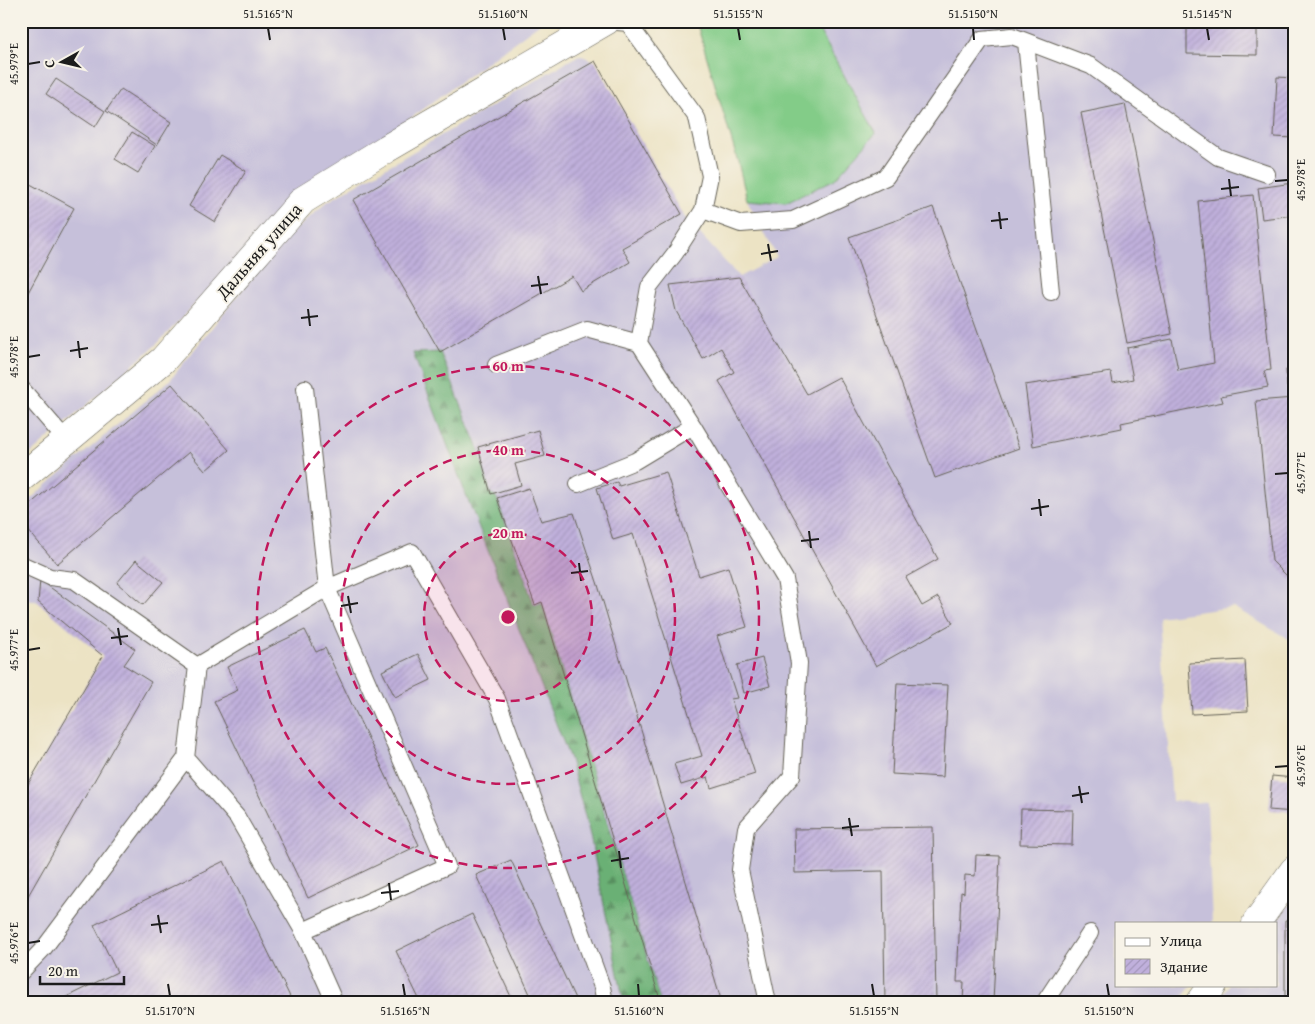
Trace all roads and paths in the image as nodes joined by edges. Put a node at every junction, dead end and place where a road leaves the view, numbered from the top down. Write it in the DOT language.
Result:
graph roads {
  1 [pos="607,21"];
  2 [pos="1026,42"];
  3 [pos="1267,174"];
  4 [pos="703,210"];
  5 [pos="1051,292"];
  6 [pos="639,343"];
  7 [pos="496,365"];
  8 [pos="21,388"];
  9 [pos="305,388"];
  10 [pos="693,426"];
  11 [pos="66,440"];
  12 [pos="21,478"];
  13 [pos="578,484"];
  14 [pos="21,564"];
  15 [pos="327,588"];
  16 [pos="197,666"];
  17 [pos="186,758"];
  18 [pos="1294,870"];
  19 [pos="1257,922"];
  20 [pos="303,931"];
  21 [pos="1090,932"];
  22 [pos="21,972"];
  23 [pos="1212,986"];
  24 [pos="335,1003"];
  25 [pos="606,1003"];
  26 [pos="768,1003"];
  27 [pos="1044,1003"];
  28 [pos="1200,1003"];
  1 -- 4 [label="lane"];
  1 -- 11 [label="street, Дальняя улица"];
  2 -- 3 [label="lane"];
  2 -- 4 [label="lane"];
  2 -- 5 [label="lane"];
  4 -- 6 [label="lane"];
  6 -- 7 [label="lane"];
  6 -- 10 [label="lane"];
  8 -- 11 [label="lane"];
  9 -- 15 [label="lane"];
  10 -- 13 [label="lane"];
  10 -- 26 [label="lane"];
  11 -- 12 [label="street, Дальняя улица"];
  14 -- 16 [label="lane"];
  15 -- 16 [label="lane"];
  15 -- 20 [label="lane"];
  15 -- 25 [label="lane"];
  16 -- 17 [label="lane"];
  17 -- 20 [label="lane"];
  17 -- 22 [label="lane"];
  18 -- 19 [label="street"];
  20 -- 24 [label="lane"];
  21 -- 27 [label="lane"];
  23 -- 28 [label="street"];
}
